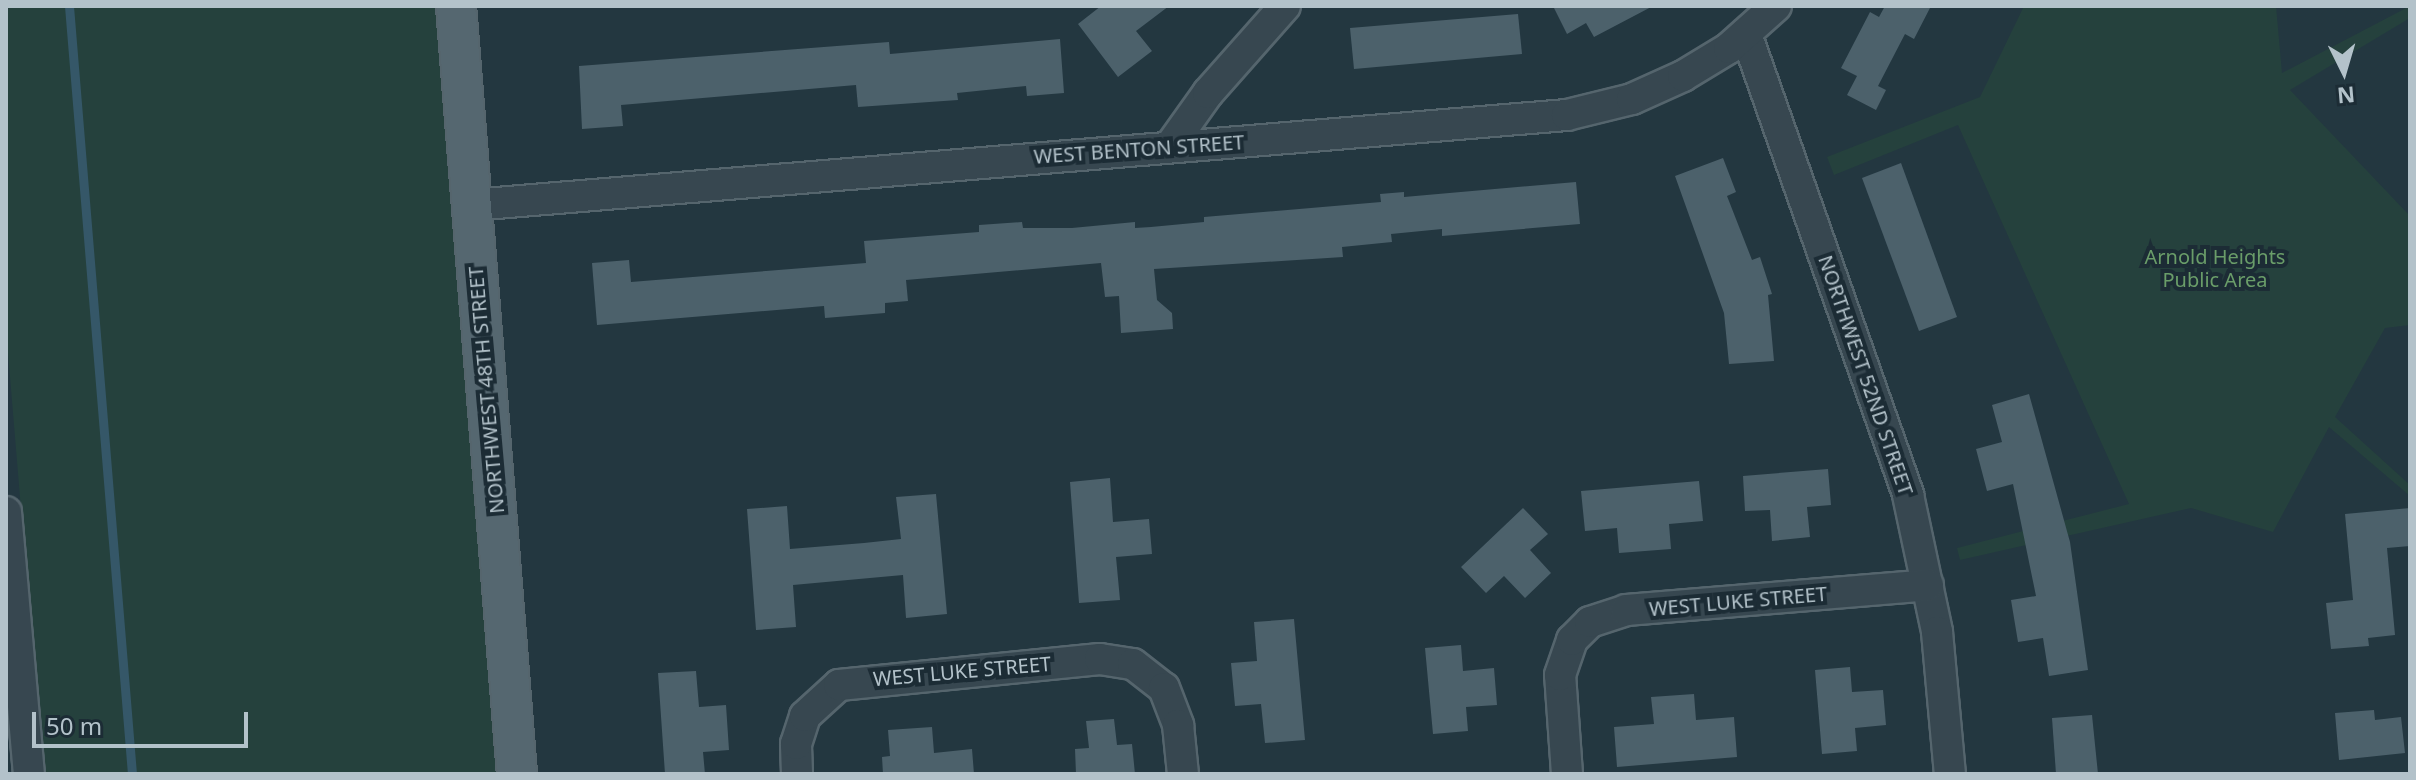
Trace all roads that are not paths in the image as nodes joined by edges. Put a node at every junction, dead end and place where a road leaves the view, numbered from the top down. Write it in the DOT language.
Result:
graph roads {
  1 [pos="456,6"];
  2 [pos="1285,6"];
  3 [pos="1776,6"];
  4 [pos="1746,34"];
  5 [pos="1171,145"];
  6 [pos="472,205"];
  7 [pos="6,512"];
  8 [pos="1928,585"];
  9 [pos="29,774"];
  10 [pos="517,774"];
  11 [pos="797,774"];
  12 [pos="1183,774"];
  13 [pos="1567,774"];
  14 [pos="1950,774"];
  1 -- 6 [label="main road, NORTHWEST 48TH STREET"];
  2 -- 5 [label="street"];
  3 -- 4 [label="street, WEST BENTON STREET"];
  4 -- 5 [label="street, WEST BENTON STREET"];
  4 -- 8 [label="street, NORTHWEST 52ND STREET"];
  5 -- 6 [label="street, WEST BENTON STREET"];
  6 -- 10 [label="main road, NORTHWEST 48TH STREET"];
  7 -- 9 [label="street"];
  8 -- 13 [label="street, WEST LUKE STREET"];
  8 -- 14 [label="street, NORTHWEST 52ND STREET"];
  11 -- 12 [label="street, WEST LUKE STREET"];
}
